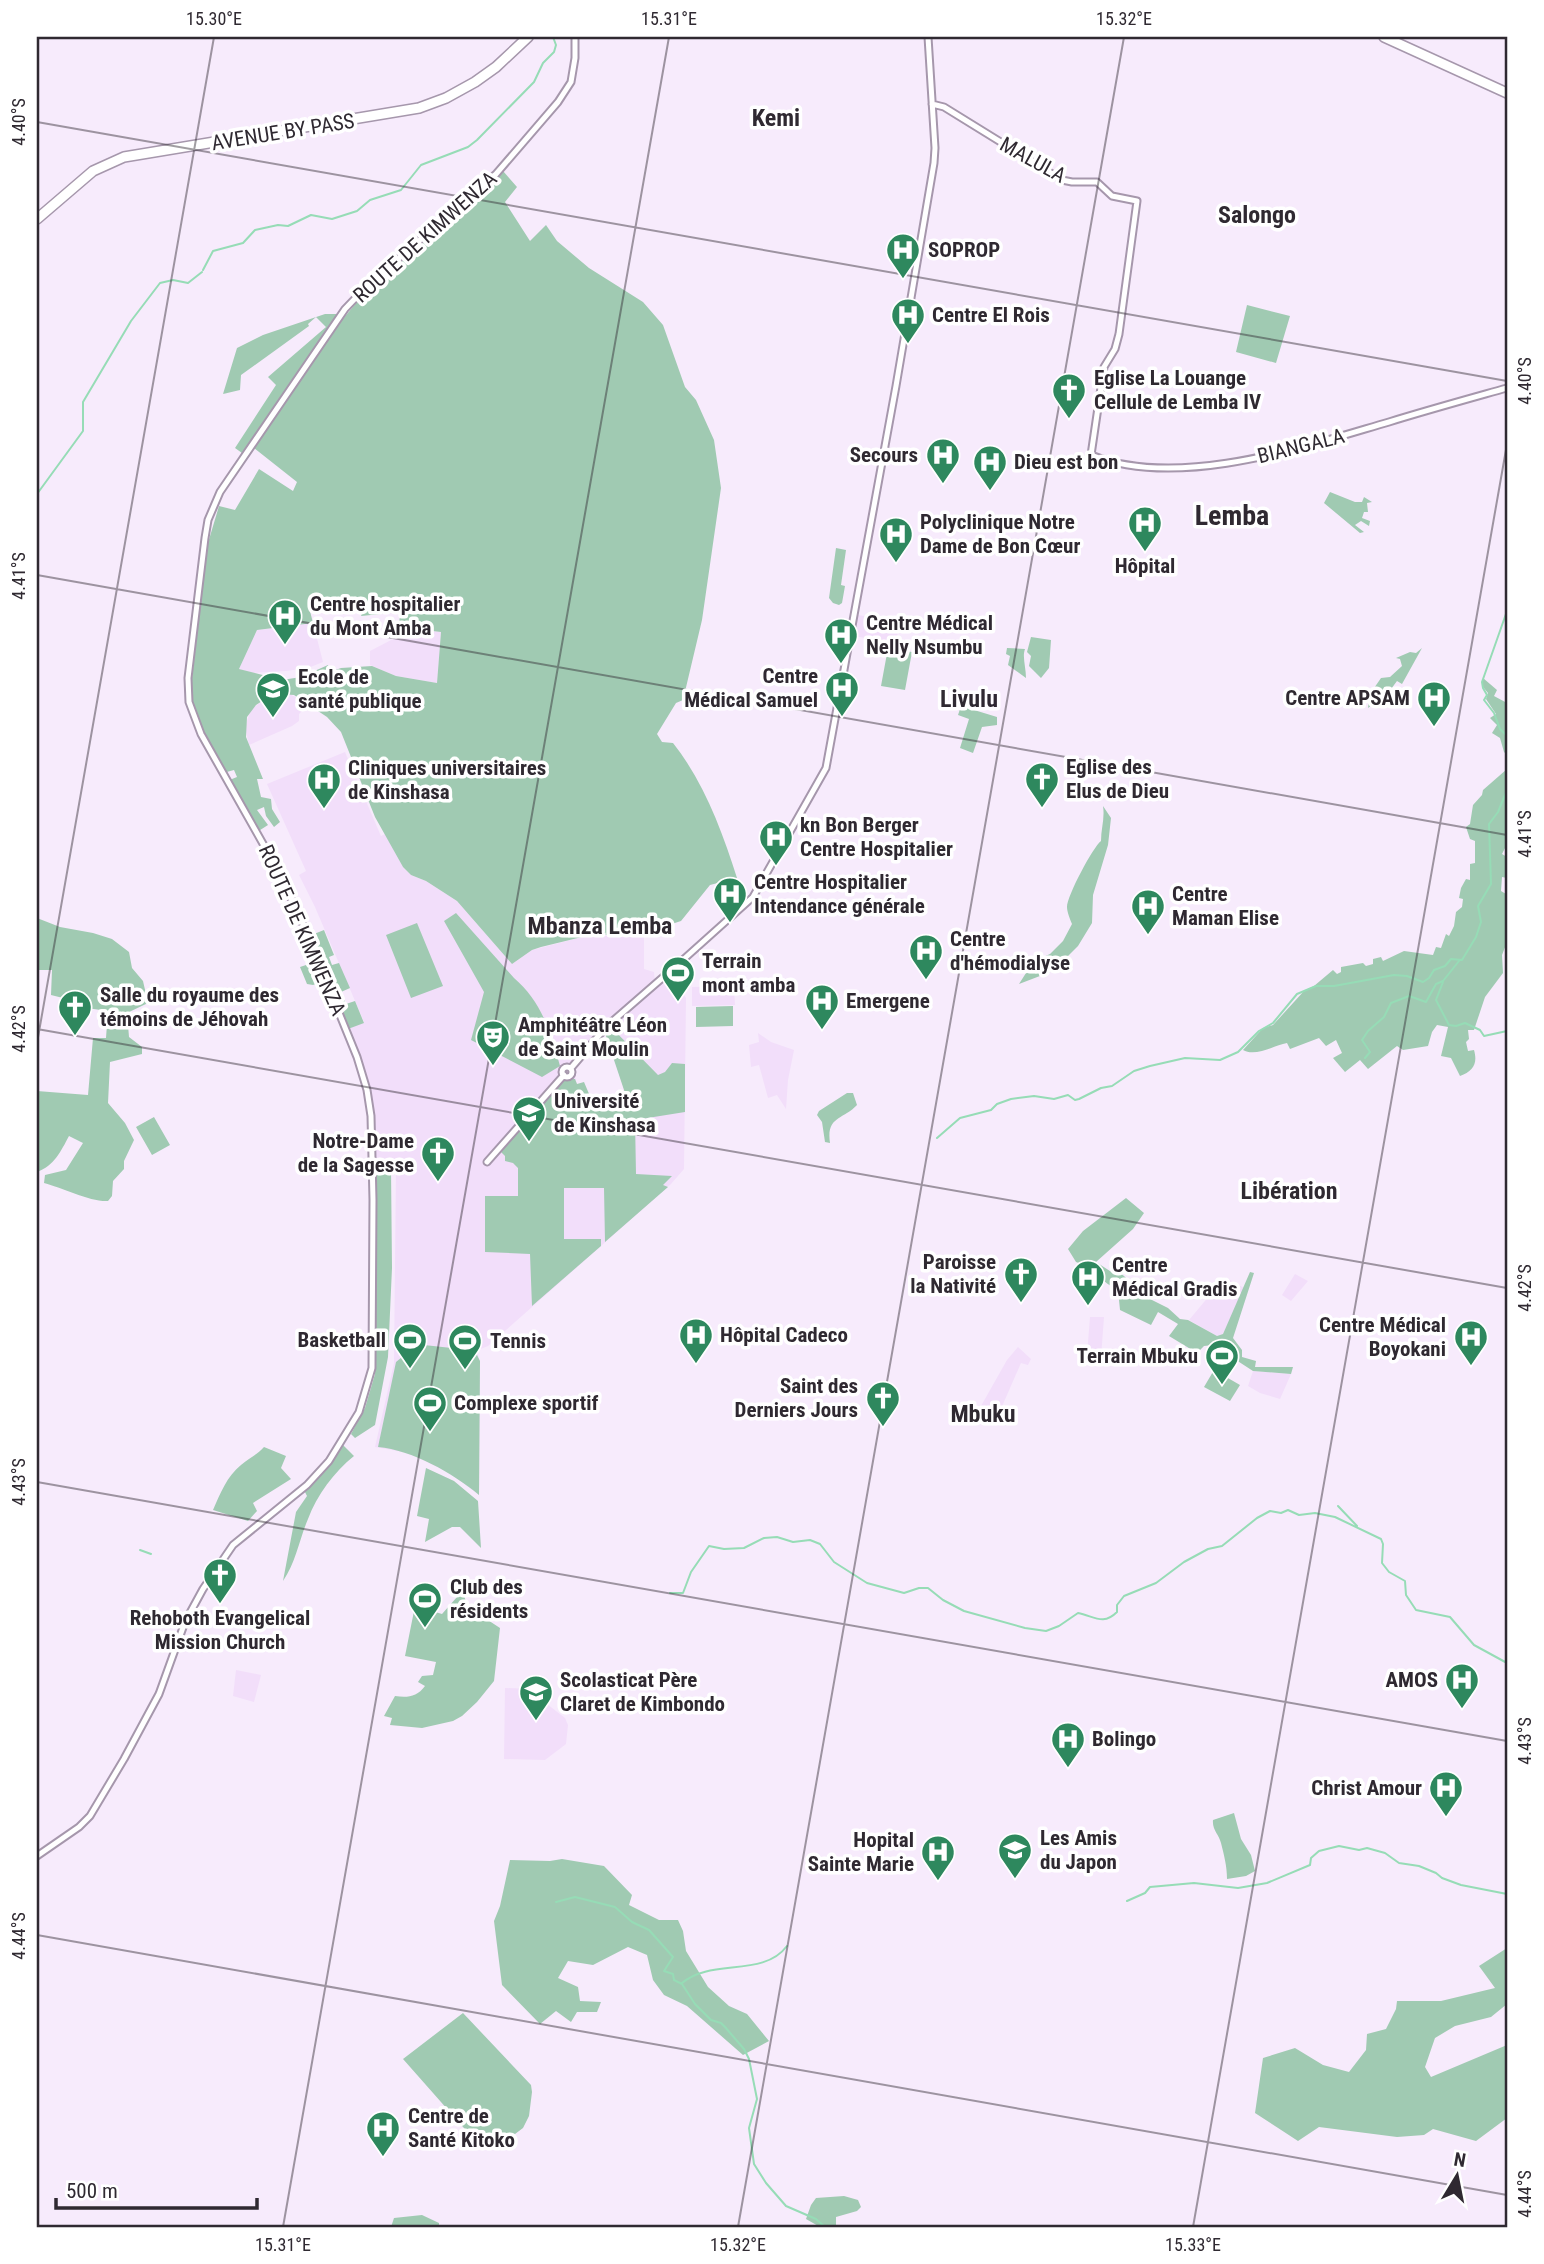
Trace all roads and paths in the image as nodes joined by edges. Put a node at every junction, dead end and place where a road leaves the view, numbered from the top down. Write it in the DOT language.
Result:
graph roads {
  1 [pos="527,37"];
  2 [pos="575,37"];
  3 [pos="928,37"];
  4 [pos="1384,37"];
  5 [pos="1507,93"];
  6 [pos="932,104"];
  7 [pos="37,219"];
  8 [pos="1507,388"];
  9 [pos="1091,455"];
  10 [pos="487,1162"];
  11 [pos="37,1856"];
  1 -- 7 [label="highway, AVENUE BY PASS"];
  2 -- 11 [label="street, ROUTE DE KIMWENZA"];
  3 -- 6 [label="street"];
  4 -- 5 [label="highway"];
  6 -- 9 [label="street, MALULA"];
  6 -- 10 [label="street"];
  8 -- 9 [label="street, BIANGALA"];
}
